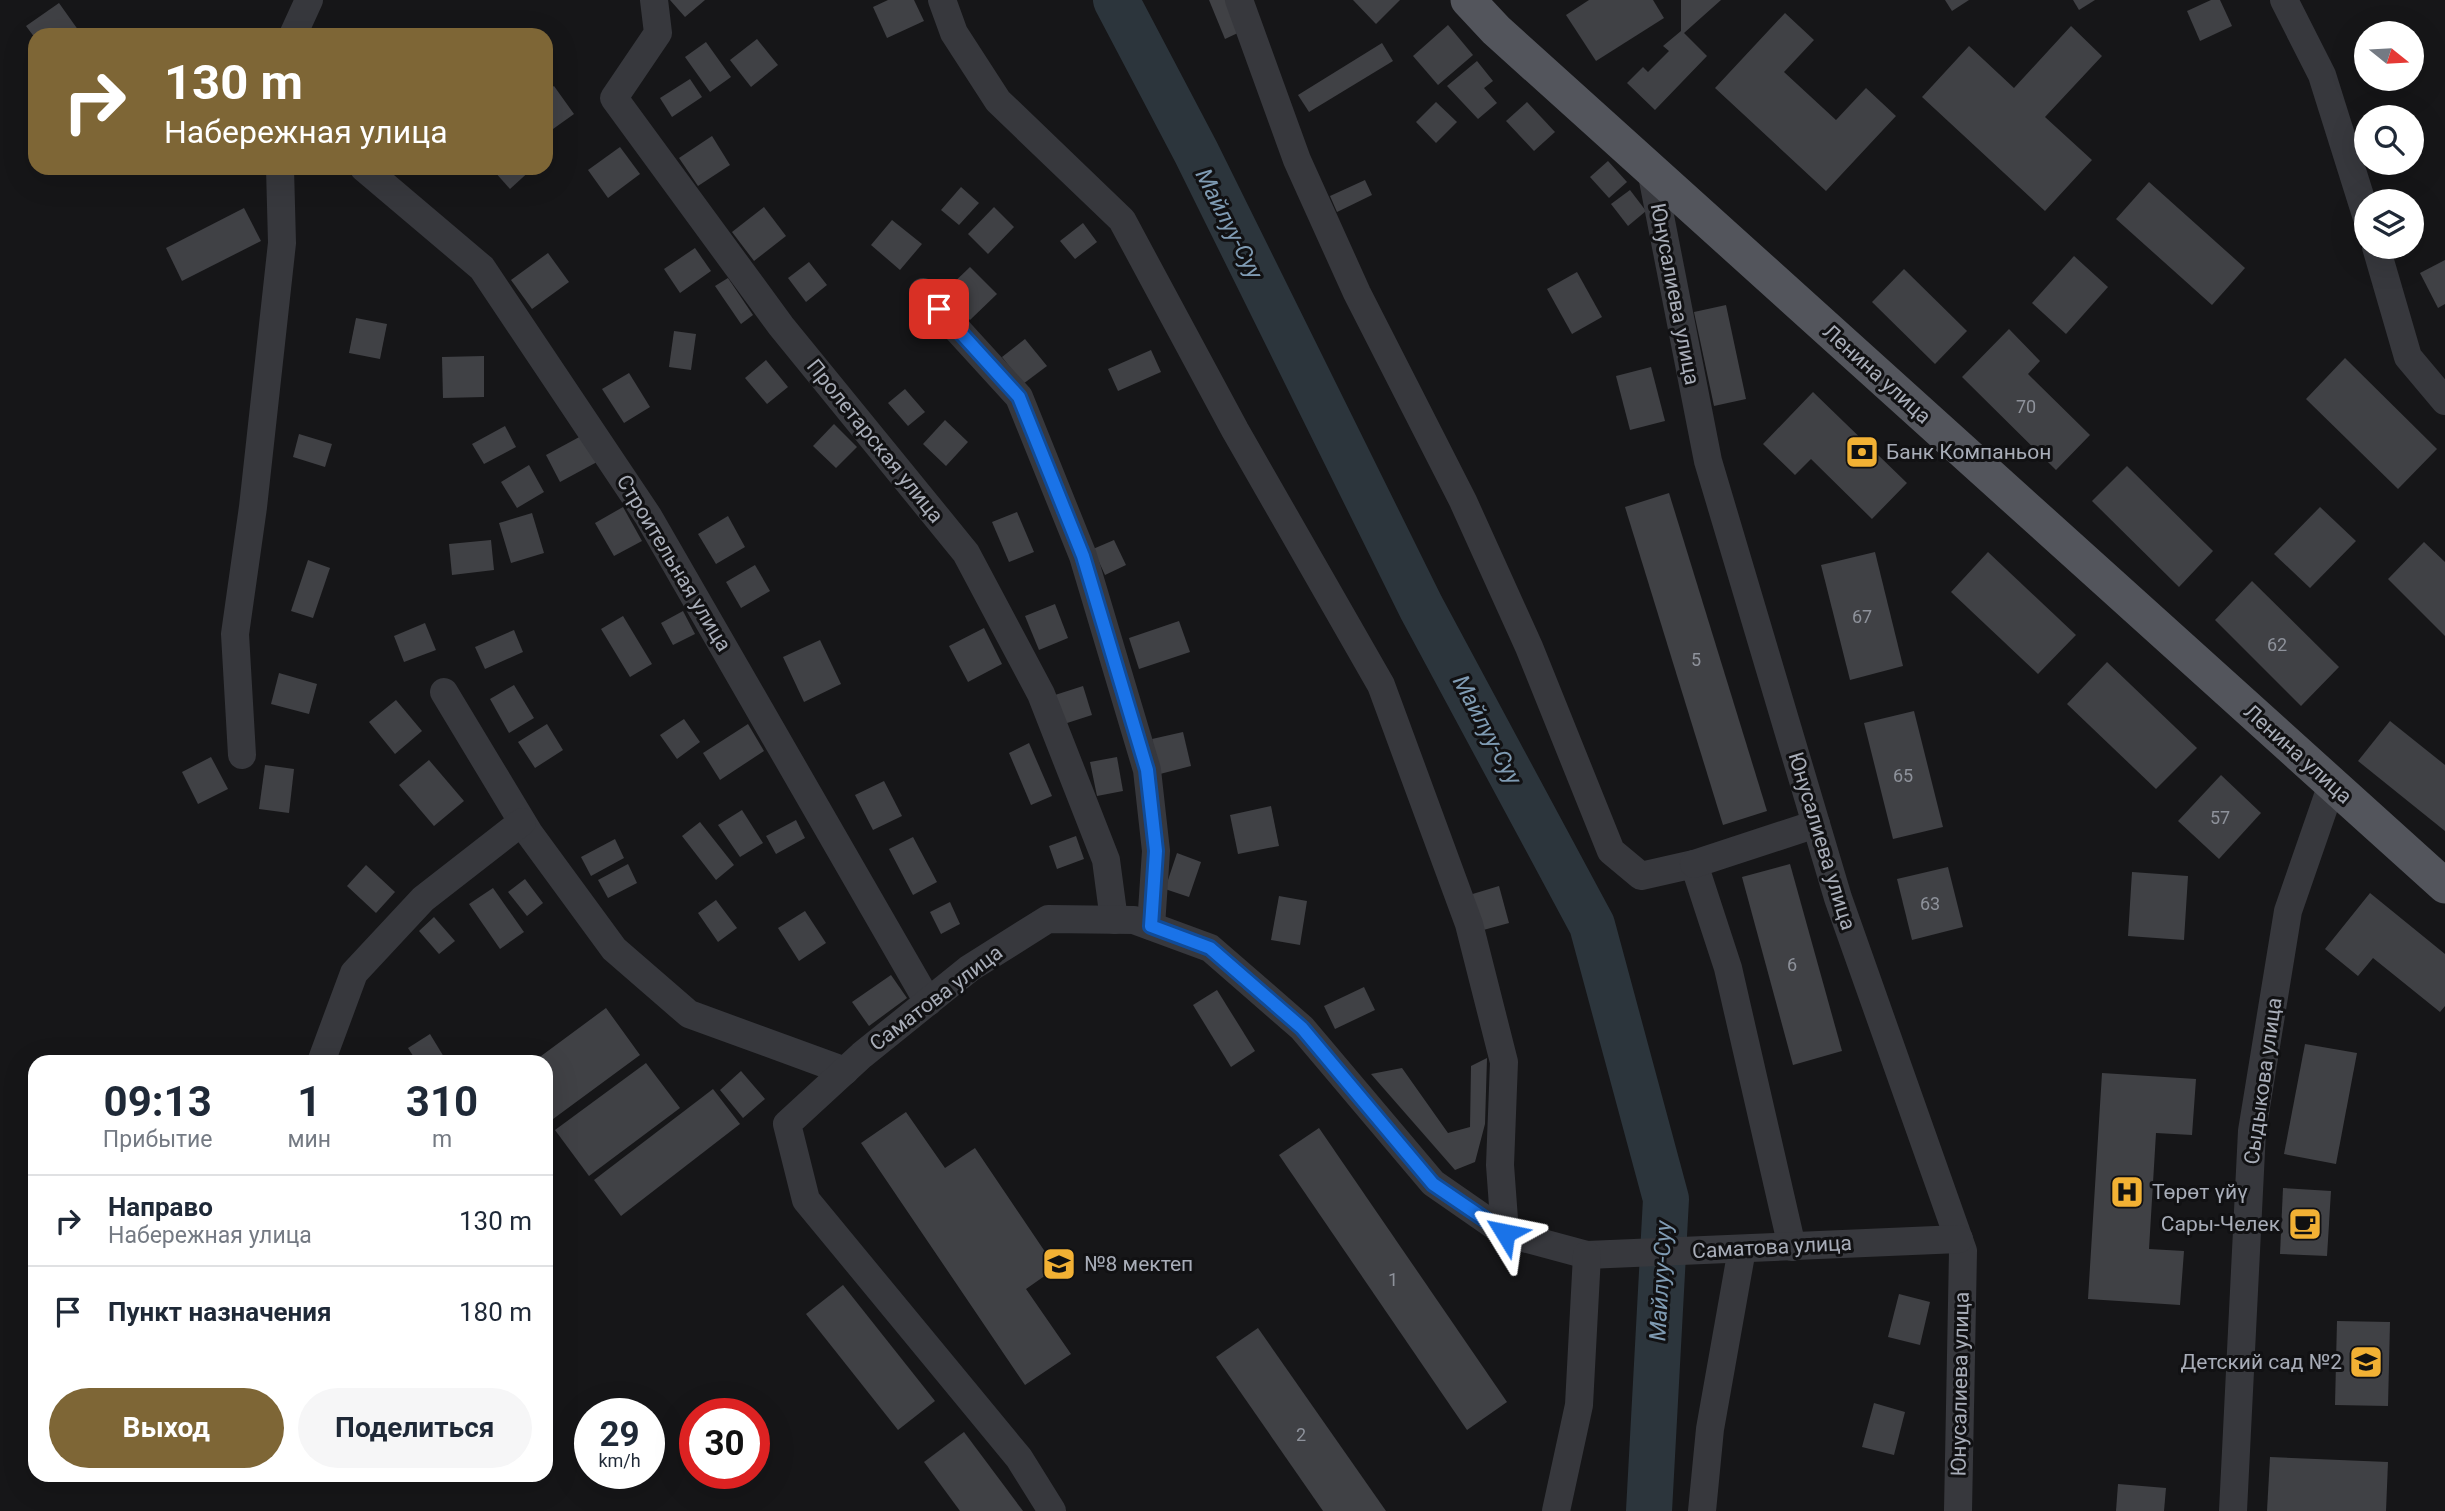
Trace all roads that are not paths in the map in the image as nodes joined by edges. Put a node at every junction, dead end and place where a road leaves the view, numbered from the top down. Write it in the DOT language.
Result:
graph roads {
  1 [pos="309,0"];
  2 [pos="654,0"];
  3 [pos="942,0"];
  4 [pos="1239,0"];
  5 [pos="1468,0"];
  6 [pos="2284,0"];
  7 [pos="296,28"];
  8 [pos="1651,170"];
  9 [pos="280,175"];
  10 [pos="372,175"];
  11 [pos="2358,189"];
  12 [pos="2380,259"];
  13 [pos="923,292"];
  14 [pos="2445,401"];
  15 [pos="444,692"];
  16 [pos="242,755"];
  17 [pos="2332,784"];
  18 [pos="522,822"];
  19 [pos="1816,824"];
  20 [pos="1694,864"];
  21 [pos="2445,886"];
  22 [pos="1114,920"];
  23 [pos="1151,926"];
  24 [pos="929,1002"];
  25 [pos="324,1055"];
  26 [pos="845,1071"];
  27 [pos="1505,1233"];
  28 [pos="1959,1239"];
  29 [pos="1792,1247"];
  30 [pos="1742,1249"];
  31 [pos="1587,1255"];
  32 [pos="1052,1511"];
  33 [pos="1556,1511"];
  34 [pos="1702,1511"];
  35 [pos="1958,1511"];
  36 [pos="2233,1511"];
  1 -- 7 [label="street"];
  2 -- 22 [label="street, Пролетарская улица"];
  3 -- 27 [label="street"];
  4 -- 20 [label="street"];
  5 -- 8 [label="main road, Ленина улица"];
  6 -- 11 [label="street"];
  8 -- 17 [label="main road, Ленина улица"];
  8 -- 19 [label="street, Юнусалиева улица"];
  9 -- 16 [label="street"];
  10 -- 24 [label="street, Строительная улица"];
  12 -- 14 [label="street"];
  13 -- 23 [label="street"];
  15 -- 18 [label="street"];
  17 -- 21 [label="main road, Ленина улица"];
  17 -- 36 [label="street, Сыдыкова улица"];
  18 -- 25 [label="street"];
  18 -- 26 [label="street"];
  19 -- 20 [label="street"];
  19 -- 28 [label="street, Юнусалиева улица"];
  20 -- 29 [label="street"];
  22 -- 23 [label="street, Саматова улица"];
  22 -- 24 [label="street, Саматова улица"];
  23 -- 27 [label="street, Саматова улица"];
  24 -- 26 [label="street, Саматова улица"];
  26 -- 32 [label="street, Саматова улица"];
  27 -- 31 [label="street, Саматова улица"];
  28 -- 29 [label="street, Саматова улица"];
  28 -- 35 [label="street, Юнусалиева улица"];
  29 -- 30 [label="street, Саматова улица"];
  30 -- 31 [label="street, Саматова улица"];
  30 -- 34 [label="street"];
  31 -- 33 [label="street"];
}
